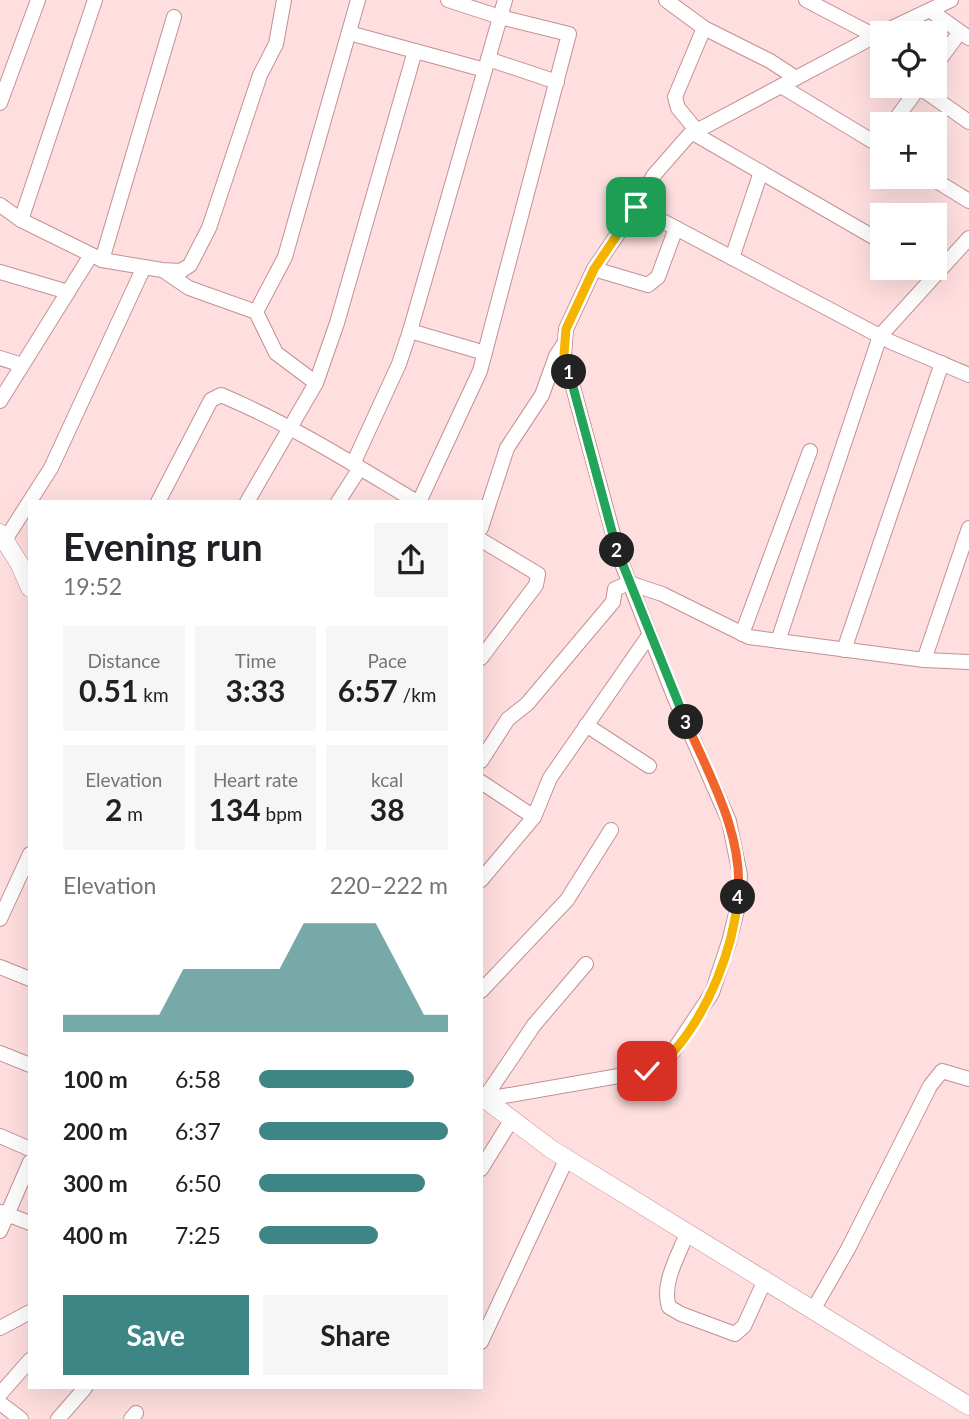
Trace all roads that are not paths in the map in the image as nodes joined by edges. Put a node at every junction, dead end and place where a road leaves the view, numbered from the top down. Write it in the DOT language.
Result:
graph roads {
  1 [pos="38,0"];
  2 [pos="95,0"];
  3 [pos="284,0"];
  4 [pos="358,0"];
  5 [pos="448,0"];
  6 [pos="505,0"];
  7 [pos="666,0"];
  8 [pos="806,0"];
  9 [pos="951,0"];
  10 [pos="931,11"];
  11 [pos="174,17"];
  12 [pos="500,17"];
  13 [pos="909,21"];
  14 [pos="704,27"];
  15 [pos="349,33"];
  16 [pos="870,33"];
  17 [pos="965,35"];
  18 [pos="870,39"];
  19 [pos="415,51"];
  20 [pos="947,53"];
  21 [pos="486,65"];
  22 [pos="796,78"];
  23 [pos="557,82"];
  24 [pos="781,86"];
  25 [pos="936,98"];
  26 [pos="0,103"];
  27 [pos="969,122"];
  28 [pos="695,132"];
  29 [pos="870,137"];
  30 [pos="761,172"];
  31 [pos="947,187"];
  32 [pos="969,201"];
  33 [pos="0,205"];
  34 [pos="636,207"];
  35 [pos="21,220"];
  36 [pos="676,228"];
  37 [pos="870,235"];
  38 [pos="969,238"];
  39 [pos="97,257"];
  40 [pos="947,257"];
  41 [pos="732,258"];
  42 [pos="144,267"];
  43 [pos="594,269"];
  44 [pos="162,270"];
  45 [pos="0,272"];
  46 [pos="924,280"];
  47 [pos="68,292"];
  48 [pos="256,312"];
  49 [pos="411,331"];
  50 [pos="880,336"];
  51 [pos="565,343"];
  52 [pos="485,353"];
  53 [pos="0,358"];
  54 [pos="942,363"];
  55 [pos="22,365"];
  56 [pos="969,375"];
  57 [pos="316,383"];
  58 [pos="0,401"];
  59 [pos="291,429"];
  60 [pos="810,451"];
  61 [pos="356,466"];
  62 [pos="28,500"];
  63 [pos="28,500"];
  64 [pos="159,500"];
  65 [pos="248,500"];
  66 [pos="339,500"];
  67 [pos="415,500"];
  68 [pos="419,500"];
  69 [pos="483,522"];
  70 [pos="969,528"];
  71 [pos="2,537"];
  72 [pos="483,541"];
  73 [pos="28,583"];
  74 [pos="622,586"];
  75 [pos="650,634"];
  76 [pos="742,634"];
  77 [pos="778,641"];
  78 [pos="844,650"];
  79 [pos="483,655"];
  80 [pos="924,660"];
  81 [pos="969,662"];
  82 [pos="586,725"];
  83 [pos="483,758"];
  84 [pos="649,766"];
  85 [pos="483,783"];
  86 [pos="534,817"];
  87 [pos="611,830"];
  88 [pos="28,858"];
  89 [pos="483,878"];
  90 [pos="0,919"];
  91 [pos="586,964"];
  92 [pos="0,967"];
  93 [pos="28,978"];
  94 [pos="483,989"];
  95 [pos="0,1052"];
  96 [pos="28,1064"];
  97 [pos="969,1079"];
  98 [pos="483,1097"];
  99 [pos="483,1098"];
  100 [pos="483,1099"];
  101 [pos="512,1119"];
  102 [pos="0,1136"];
  103 [pos="28,1148"];
  104 [pos="567,1158"];
  105 [pos="28,1166"];
  106 [pos="483,1166"];
  107 [pos="4,1213"];
  108 [pos="28,1222"];
  109 [pos="0,1231"];
  110 [pos="687,1233"];
  111 [pos="765,1280"];
  112 [pos="813,1310"];
  113 [pos="28,1313"];
  114 [pos="0,1328"];
  115 [pos="483,1337"];
  116 [pos="28,1362"];
  117 [pos="84,1389"];
  118 [pos="0,1394"];
  119 [pos="0,1403"];
  120 [pos="969,1406"];
  121 [pos="21,1419"];
  122 [pos="58,1419"];
  1 -- 26 [label="street"];
  2 -- 35 [label="street"];
  3 -- 44 [label="street"];
  4 -- 15 [label="street"];
  5 -- 12 [label="street"];
  6 -- 12 [label="street"];
  7 -- 14 [label="street"];
  8 -- 16 [label="street"];
  9 -- 10 [label="street"];
  10 -- 13 [label="street"];
  10 -- 17 [label="street"];
  11 -- 39 [label="street"];
  12 -- 21 [label="street"];
  12 -- 23 [label="street"];
  14 -- 22 [label="street"];
  14 -- 28 [label="street"];
  15 -- 19 [label="street"];
  15 -- 48 [label="street"];
  17 -- 20 [label="street"];
  18 -- 22 [label="street"];
  19 -- 21 [label="street"];
  19 -- 57 [label="street"];
  21 -- 23 [label="street"];
  21 -- 49 [label="street"];
  22 -- 24 [label="street"];
  23 -- 52 [label="street"];
  24 -- 28 [label="street"];
  24 -- 29 [label="street"];
  25 -- 27 [label="street"];
  28 -- 30 [label="street"];
  28 -- 34 [label="street"];
  30 -- 37 [label="street"];
  30 -- 41 [label="street"];
  31 -- 32 [label="street"];
  33 -- 35 [label="street"];
  34 -- 36 [label="street"];
  34 -- 43 [label="street"];
  35 -- 39 [label="street"];
  36 -- 41 [label="street"];
  36 -- 43 [label="street"];
  38 -- 40 [label="street"];
  39 -- 42 [label="street"];
  39 -- 47 [label="street"];
  41 -- 50 [label="street"];
  42 -- 44 [label="street"];
  42 -- 62 [label="street"];
  43 -- 51 [label="street"];
  44 -- 48 [label="street"];
  45 -- 47 [label="street"];
  46 -- 50 [label="street"];
  47 -- 55 [label="street"];
  48 -- 57 [label="street"];
  49 -- 52 [label="street"];
  49 -- 61 [label="street"];
  50 -- 54 [label="street"];
  50 -- 77 [label="street"];
  51 -- 69 [label="street"];
  51 -- 74 [label="street"];
  52 -- 68 [label="street"];
  53 -- 55 [label="street"];
  54 -- 56 [label="street"];
  54 -- 78 [label="street"];
  55 -- 58 [label="street"];
  57 -- 59 [label="street"];
  59 -- 61 [label="street"];
  59 -- 64 [label="street"];
  59 -- 65 [label="street"];
  60 -- 76 [label="street"];
  61 -- 66 [label="street"];
  61 -- 67 [label="street"];
  63 -- 71 [label="street"];
  70 -- 80 [label="street"];
  71 -- 73 [label="street"];
  72 -- 79 [label="street"];
  74 -- 75 [label="street"];
  74 -- 76 [label="street"];
  74 -- 83 [label="street"];
  75 -- 82 [label="street"];
  75 -- 99 [label="street"];
  76 -- 77 [label="street"];
  77 -- 78 [label="street"];
  78 -- 80 [label="street"];
  80 -- 81 [label="street"];
  82 -- 84 [label="street"];
  82 -- 86 [label="street"];
  85 -- 86 [label="street"];
  86 -- 89 [label="street"];
  87 -- 94 [label="street"];
  88 -- 90 [label="street"];
  91 -- 98 [label="street"];
  92 -- 93 [label="street"];
  95 -- 96 [label="street"];
  97 -- 112 [label="street"];
  100 -- 101 [label="street"];
  101 -- 104 [label="street"];
  101 -- 106 [label="street"];
  102 -- 103 [label="street"];
  104 -- 110 [label="street"];
  104 -- 115 [label="street"];
  105 -- 107 [label="street"];
  107 -- 108 [label="street"];
  107 -- 109 [label="street"];
  110 -- 111 [label="street"];
  110 -- 111 [label="street"];
  111 -- 112 [label="street"];
  112 -- 120 [label="street"];
  113 -- 114 [label="street"];
  116 -- 118 [label="street"];
  117 -- 122 [label="street"];
  119 -- 121 [label="street"];
}
